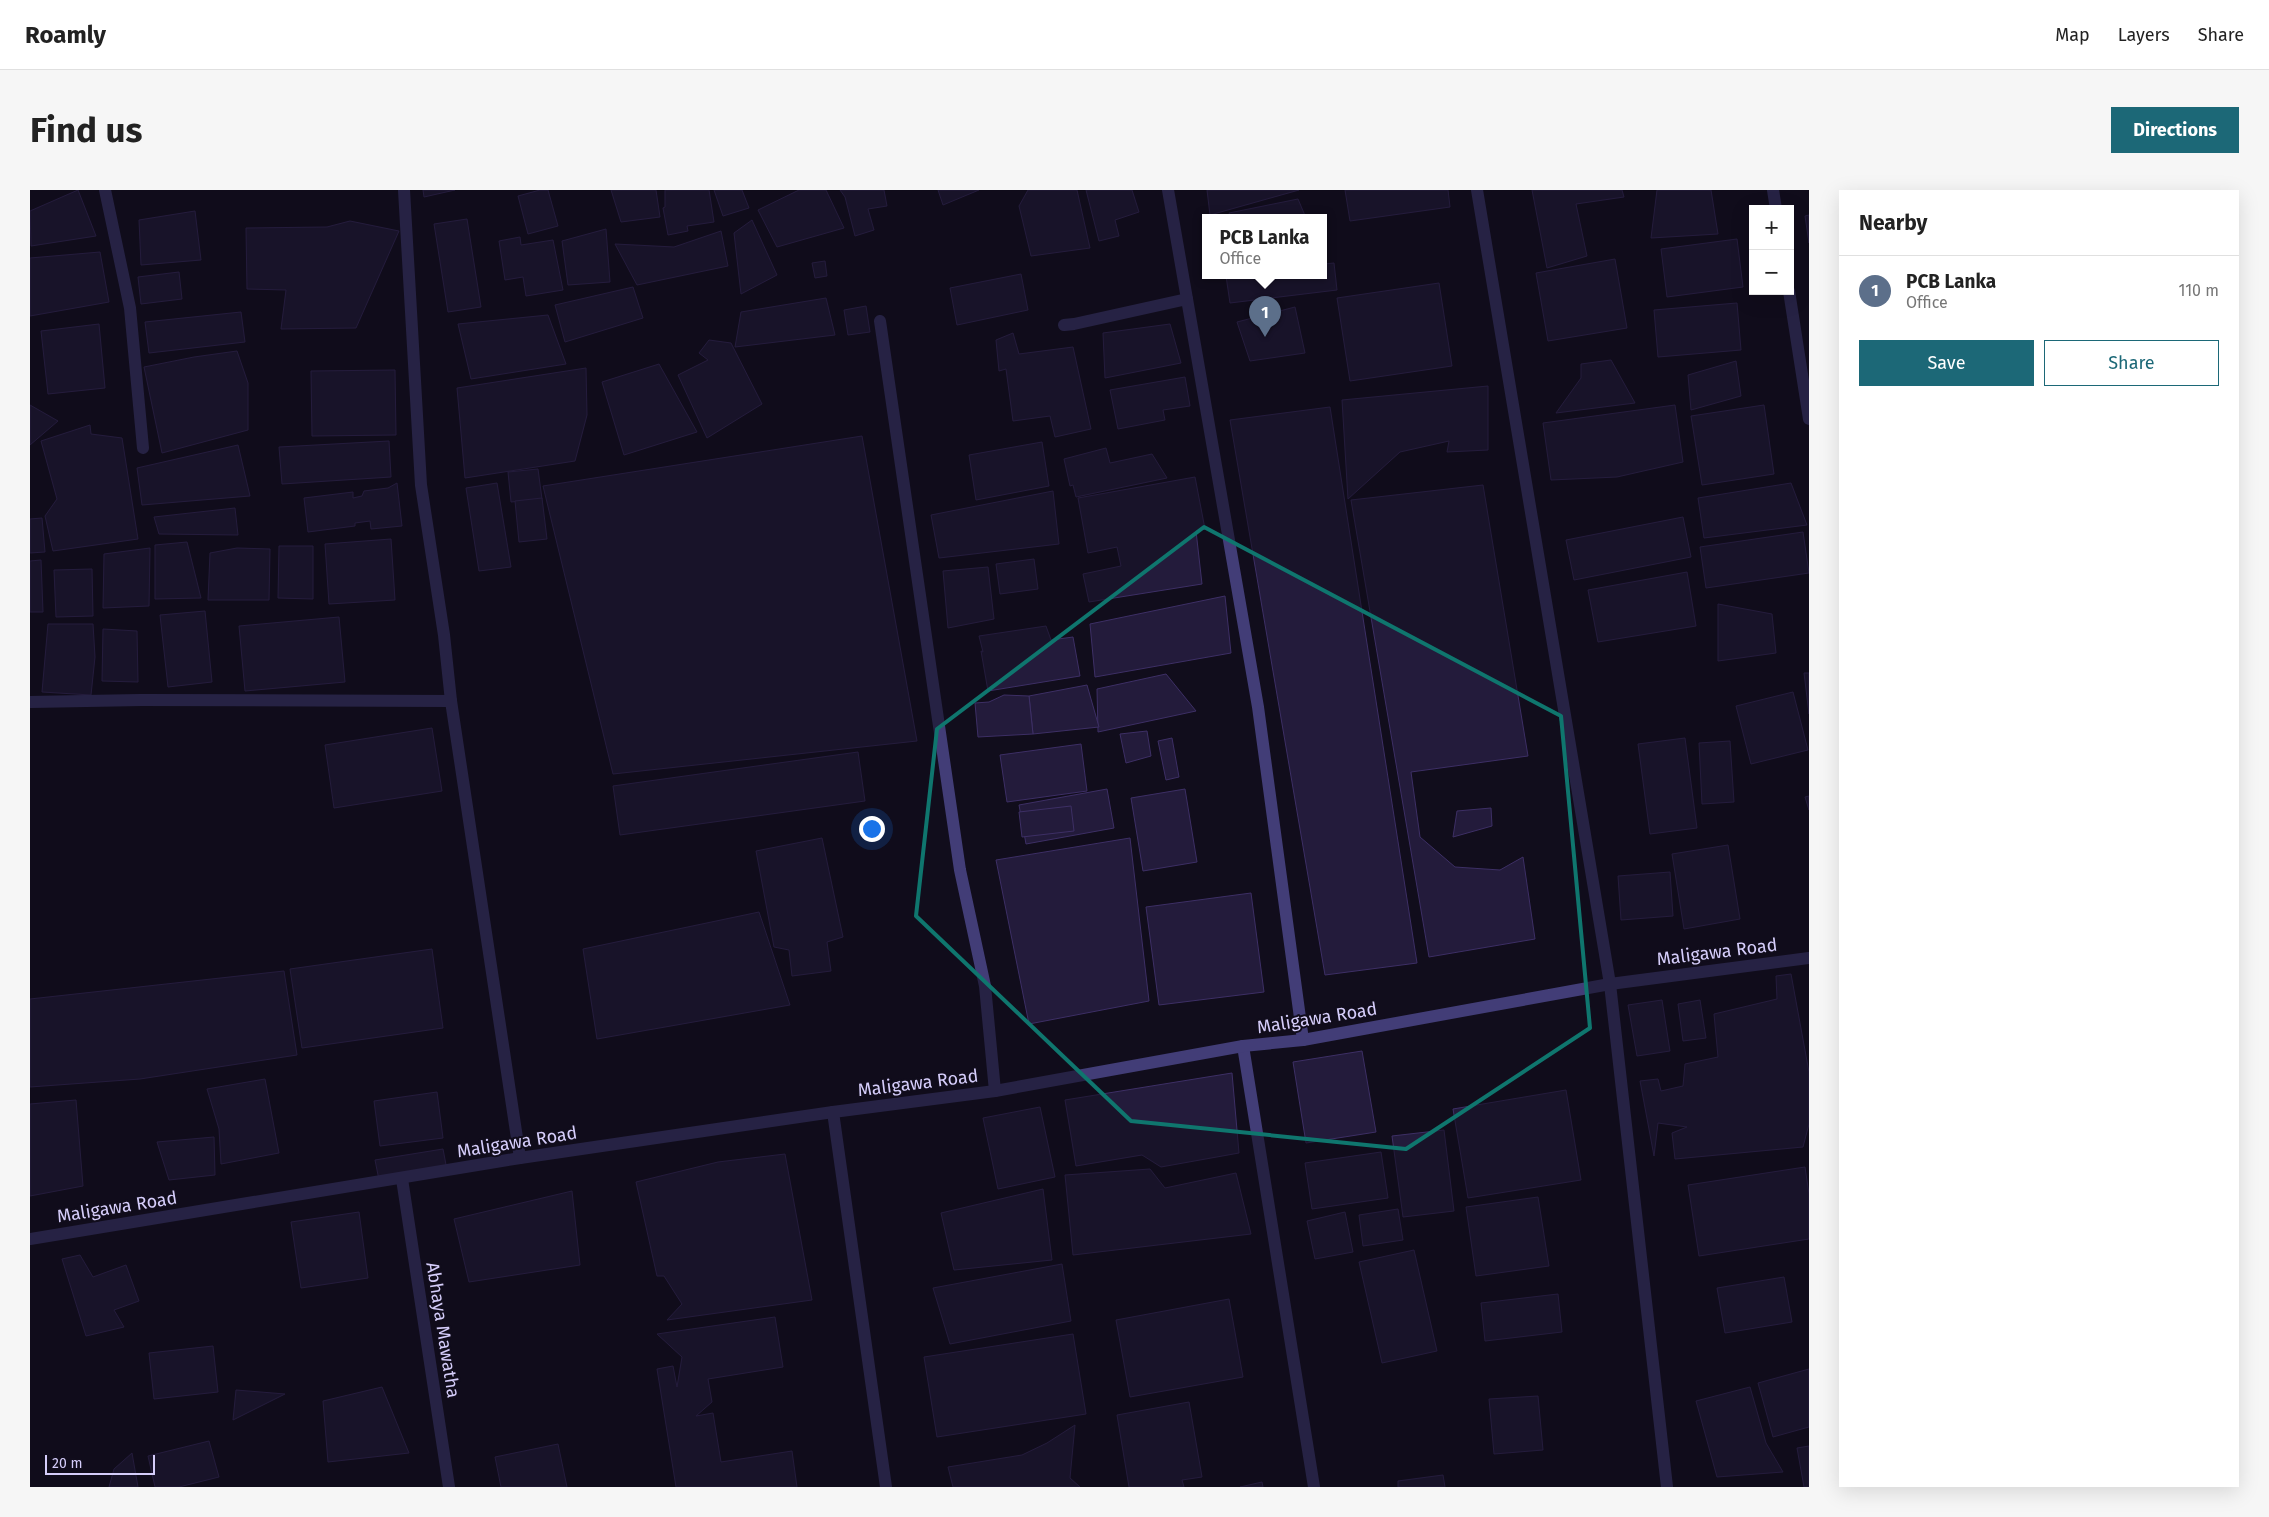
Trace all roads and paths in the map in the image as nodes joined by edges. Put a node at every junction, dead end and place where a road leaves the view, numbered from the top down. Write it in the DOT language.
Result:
graph roads {
  1 [pos="105,190"];
  2 [pos="404,190"];
  3 [pos="1168,190"];
  4 [pos="1477,190"];
  5 [pos="1772,190"];
  6 [pos="1775,205"];
  7 [pos="1790,295"];
  8 [pos="1187,298"];
  9 [pos="880,321"];
  10 [pos="1064,325"];
  11 [pos="1808,413"];
  12 [pos="143,448"];
  13 [pos="451,701"];
  14 [pos="30,702"];
  15 [pos="1809,958"];
  16 [pos="1610,984"];
  17 [pos="1303,1040"];
  18 [pos="1243,1046"];
  19 [pos="995,1091"];
  20 [pos="833,1112"];
  21 [pos="520,1158"];
  22 [pos="402,1179"];
  23 [pos="30,1239"];
  24 [pos="449,1487"];
  25 [pos="886,1487"];
  26 [pos="1314,1487"];
  27 [pos="1667,1487"];
  1 -- 12 [label="street"];
  2 -- 13 [label="street"];
  3 -- 8 [label="street"];
  4 -- 16 [label="street"];
  5 -- 6 [label="street"];
  7 -- 11 [label="street"];
  8 -- 10 [label="street"];
  8 -- 17 [label="street"];
  9 -- 19 [label="street"];
  13 -- 14 [label="street"];
  13 -- 21 [label="street"];
  15 -- 16 [label="street, Maligawa Road"];
  16 -- 17 [label="street, Maligawa Road"];
  16 -- 27 [label="street"];
  17 -- 18 [label="street, Maligawa Road"];
  18 -- 19 [label="street, Maligawa Road"];
  18 -- 26 [label="street"];
  19 -- 20 [label="street, Maligawa Road"];
  20 -- 21 [label="street, Maligawa Road"];
  20 -- 25 [label="street"];
  21 -- 22 [label="street, Maligawa Road"];
  22 -- 23 [label="street, Maligawa Road"];
  22 -- 24 [label="street, Abhaya Mawatha"];
}
